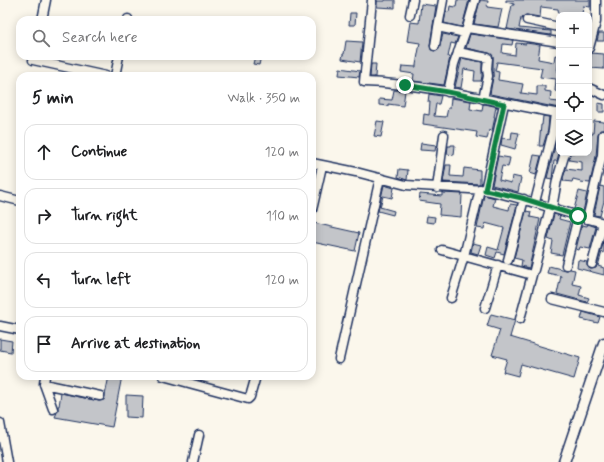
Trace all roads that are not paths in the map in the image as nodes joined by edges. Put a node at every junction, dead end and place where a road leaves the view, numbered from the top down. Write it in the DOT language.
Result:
graph roads {
  1 [pos="46,0"];
  2 [pos="372,0"];
  3 [pos="413,0"];
  4 [pos="443,0"];
  5 [pos="475,0"];
  6 [pos="596,0"];
  7 [pos="410,15"];
  8 [pos="43,16"];
  9 [pos="528,20"];
  10 [pos="600,23"];
  11 [pos="556,26"];
  12 [pos="438,28"];
  13 [pos="466,30"];
  14 [pos="592,32"];
  15 [pos="556,42"];
  16 [pos="435,46"];
  17 [pos="458,52"];
  18 [pos="33,60"];
  19 [pos="118,60"];
  20 [pos="88,72"];
  21 [pos="116,72"];
  22 [pos="592,89"];
  23 [pos="448,92"];
  24 [pos="604,95"];
  25 [pos="483,99"];
  26 [pos="504,104"];
  27 [pos="556,113"];
  28 [pos="556,119"];
  29 [pos="444,135"];
  30 [pos="604,135"];
  31 [pos="564,156"];
  32 [pos="316,164"];
  33 [pos="322,166"];
  34 [pos="380,178"];
  35 [pos="437,188"];
  36 [pos="483,190"];
  37 [pos="316,192"];
  38 [pos="0,196"];
  39 [pos="524,199"];
  40 [pos="16,200"];
  41 [pos="535,202"];
  42 [pos="551,208"];
  43 [pos="578,216"];
  44 [pos="588,219"];
  45 [pos="604,223"];
  46 [pos="442,250"];
  47 [pos="464,256"];
  48 [pos="508,260"];
  49 [pos="592,264"];
  50 [pos="498,265"];
  51 [pos="566,265"];
  52 [pos="534,270"];
  53 [pos="451,298"];
  54 [pos="552,299"];
  55 [pos="485,308"];
  56 [pos="604,312"];
  57 [pos="520,319"];
  58 [pos="0,326"];
  59 [pos="16,329"];
  60 [pos="604,345"];
  61 [pos="339,359"];
  62 [pos="45,380"];
  63 [pos="177,380"];
  64 [pos="255,380"];
  65 [pos="100,396"];
  66 [pos="53,409"];
  67 [pos="0,423"];
  68 [pos="199,435"];
  69 [pos="7,462"];
  70 [pos="193,462"];
  71 [pos="564,462"];
  1 -- 8 [label="street"];
  2 -- 23 [label="street"];
  3 -- 7 [label="street"];
  4 -- 12 [label="street"];
  5 -- 13 [label="street"];
  6 -- 10 [label="street"];
  9 -- 11 [label="street"];
  10 -- 14 [label="street"];
  12 -- 13 [label="street"];
  12 -- 16 [label="street"];
  13 -- 15 [label="street"];
  13 -- 17 [label="street"];
  17 -- 23 [label="street"];
  17 -- 25 [label="street"];
  18 -- 20 [label="street"];
  19 -- 21 [label="street"];
  22 -- 24 [label="street"];
  23 -- 25 [label="street"];
  25 -- 26 [label="street"];
  26 -- 27 [label="street"];
  26 -- 36 [label="street"];
  28 -- 41 [label="street"];
  29 -- 35 [label="street"];
  30 -- 44 [label="street"];
  31 -- 42 [label="street"];
  32 -- 33 [label="street"];
  33 -- 34 [label="street"];
  33 -- 37 [label="street"];
  34 -- 35 [label="street"];
  34 -- 61 [label="street"];
  35 -- 36 [label="street"];
  36 -- 39 [label="street"];
  36 -- 47 [label="street"];
  38 -- 40 [label="street"];
  39 -- 41 [label="street"];
  39 -- 48 [label="street"];
  41 -- 42 [label="street"];
  42 -- 43 [label="street"];
  42 -- 52 [label="street"];
  43 -- 44 [label="street"];
  43 -- 51 [label="street"];
  44 -- 45 [label="street"];
  45 -- 49 [label="street"];
  46 -- 47 [label="street"];
  47 -- 50 [label="street"];
  47 -- 53 [label="street"];
  50 -- 55 [label="street"];
  50 -- 57 [label="street"];
  54 -- 56 [label="street"];
  58 -- 59 [label="street"];
  60 -- 71 [label="main road"];
  62 -- 65 [label="street"];
  62 -- 66 [label="street"];
  63 -- 64 [label="street"];
  67 -- 69 [label="street"];
  68 -- 70 [label="street"];
}
